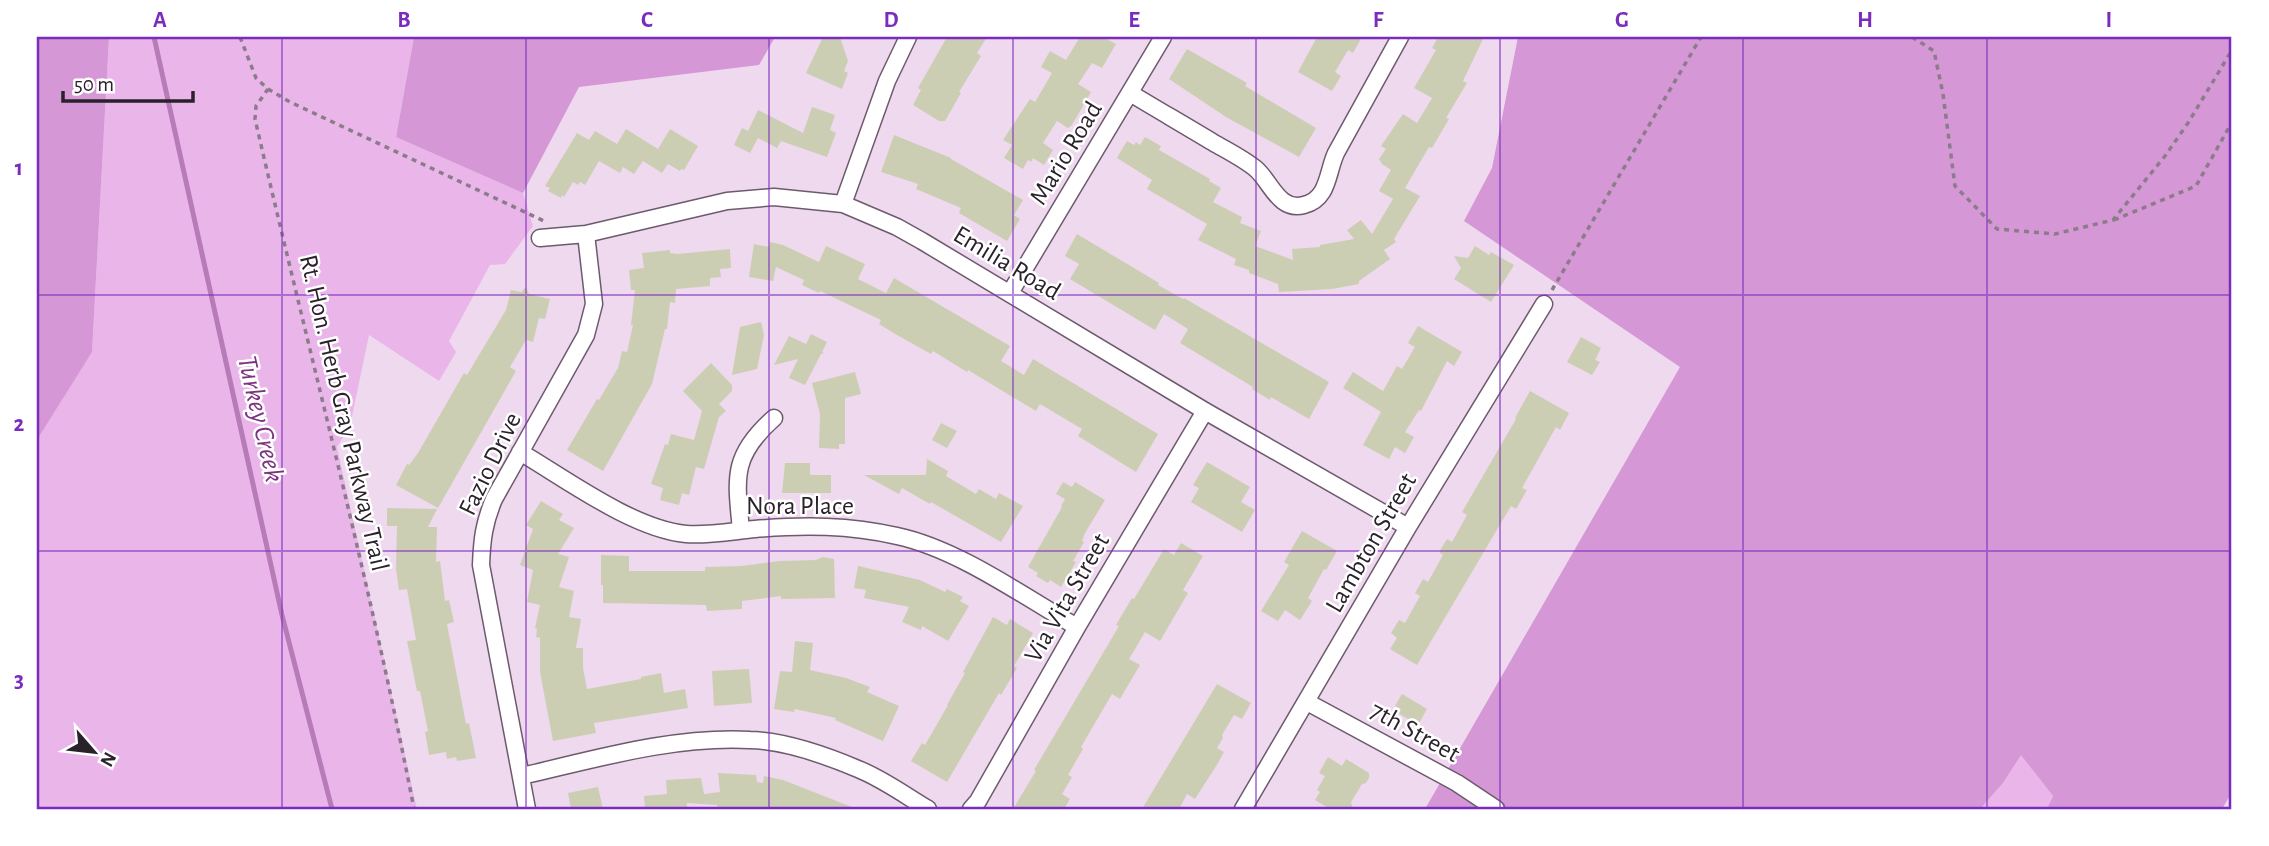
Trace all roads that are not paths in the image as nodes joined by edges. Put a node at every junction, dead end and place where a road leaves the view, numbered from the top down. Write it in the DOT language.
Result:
graph roads {
  1 [pos="908,37"];
  2 [pos="1163,37"];
  3 [pos="1400,37"];
  4 [pos="1130,93"];
  5 [pos="843,204"];
  6 [pos="586,234"];
  7 [pos="540,238"];
  8 [pos="1010,293"];
  9 [pos="1544,304"];
  10 [pos="1205,411"];
  11 [pos="774,418"];
  12 [pos="520,452"];
  13 [pos="1408,527"];
  14 [pos="741,530"];
  15 [pos="1077,627"];
  16 [pos="1307,702"];
  17 [pos="522,776"];
  18 [pos="527,809"];
  19 [pos="928,809"];
  20 [pos="971,809"];
  21 [pos="1243,809"];
  22 [pos="1496,809"];
  1 -- 5 [label="street"];
  2 -- 4 [label="street, Mario Road"];
  3 -- 4 [label="street"];
  4 -- 8 [label="street, Mario Road"];
  5 -- 6 [label="street, Emilia Road"];
  5 -- 8 [label="street, Emilia Road"];
  6 -- 7 [label="street, Emilia Road"];
  6 -- 12 [label="street, Fazio Drive"];
  8 -- 10 [label="street, Emilia Road"];
  9 -- 13 [label="street, Lambton Street"];
  10 -- 13 [label="street, Emilia Road"];
  10 -- 15 [label="street, Via Vita Street"];
  11 -- 14 [label="street"];
  12 -- 14 [label="street, Nora Place"];
  12 -- 17 [label="street, Fazio Drive"];
  13 -- 16 [label="street, Lambton Street"];
  14 -- 15 [label="street, Nora Place"];
  15 -- 20 [label="street, Via Vita Street"];
  16 -- 21 [label="street, Lambton Street"];
  16 -- 22 [label="street, 7th Street"];
  17 -- 18 [label="street, Fazio Drive"];
  17 -- 19 [label="street"];
}
